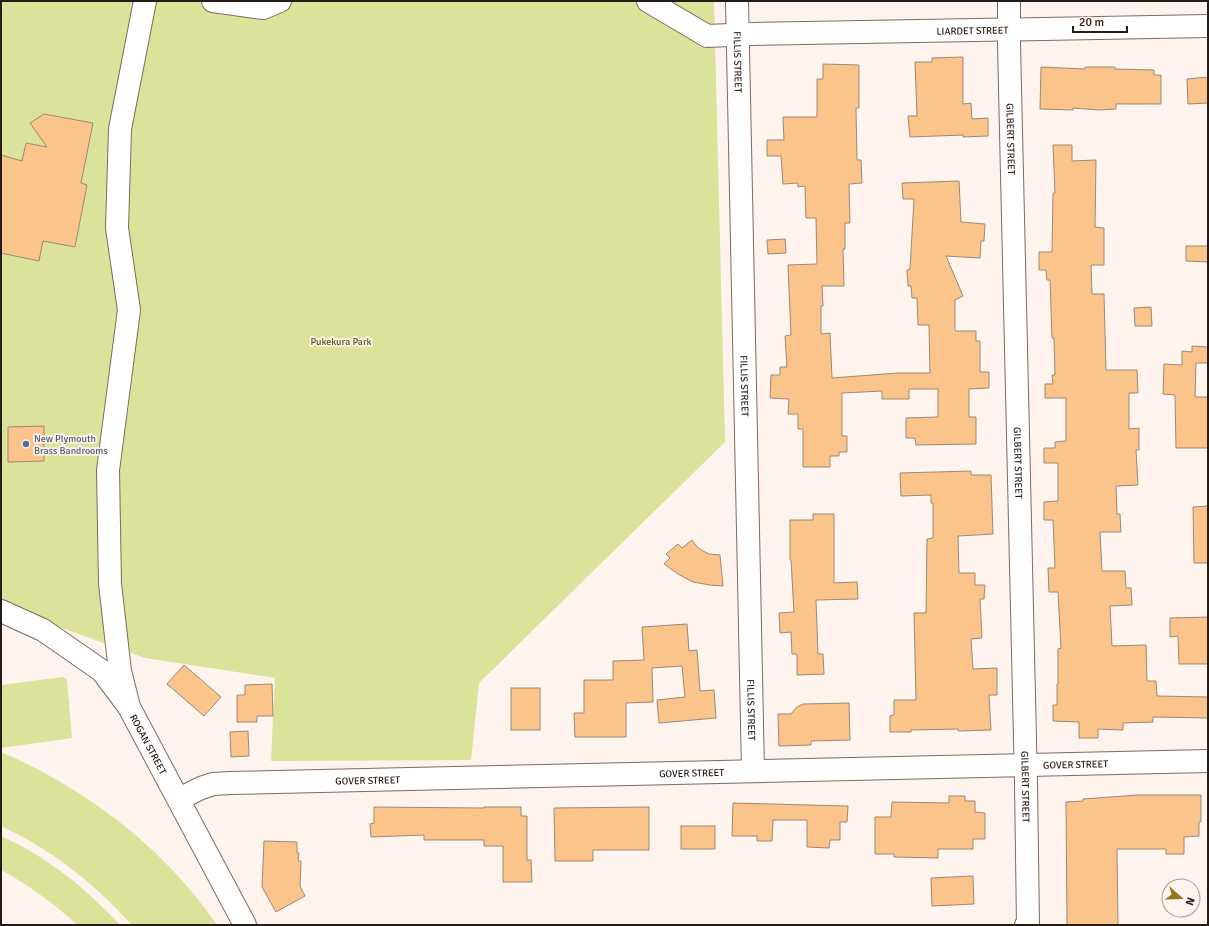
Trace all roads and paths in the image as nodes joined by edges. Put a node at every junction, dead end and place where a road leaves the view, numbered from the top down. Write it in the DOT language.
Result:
graph roads {
  1 [pos="144,1"];
  2 [pos="213,1"];
  3 [pos="280,1"];
  4 [pos="648,1"];
  5 [pos="737,1"];
  6 [pos="1009,1"];
  7 [pos="1208,26"];
  8 [pos="1009,30"];
  9 [pos="738,35"];
  10 [pos="1,611"];
  11 [pos="130,708"];
  12 [pos="1208,761"];
  13 [pos="1025,765"];
  14 [pos="753,771"];
  15 [pos="179,799"];
  16 [pos="245,925"];
  17 [pos="1027,925"];
  1 -- 11 [label="street"];
  2 -- 3 [label="street"];
  4 -- 9 [label="street, LIARDET STREET"];
  5 -- 9 [label="street, FILLIS STREET"];
  6 -- 8 [label="street, GILBERT STREET"];
  7 -- 8 [label="street, LIARDET STREET"];
  8 -- 9 [label="street, LIARDET STREET"];
  8 -- 13 [label="street, GILBERT STREET"];
  9 -- 14 [label="street, FILLIS STREET"];
  10 -- 11 [label="street, ROGAN STREET"];
  11 -- 15 [label="street, ROGAN STREET"];
  12 -- 13 [label="street, GOVER STREET"];
  13 -- 14 [label="street, GOVER STREET"];
  13 -- 17 [label="street, GILBERT STREET"];
  14 -- 15 [label="street, GOVER STREET"];
  15 -- 16 [label="street, ROGAN STREET"];
}
